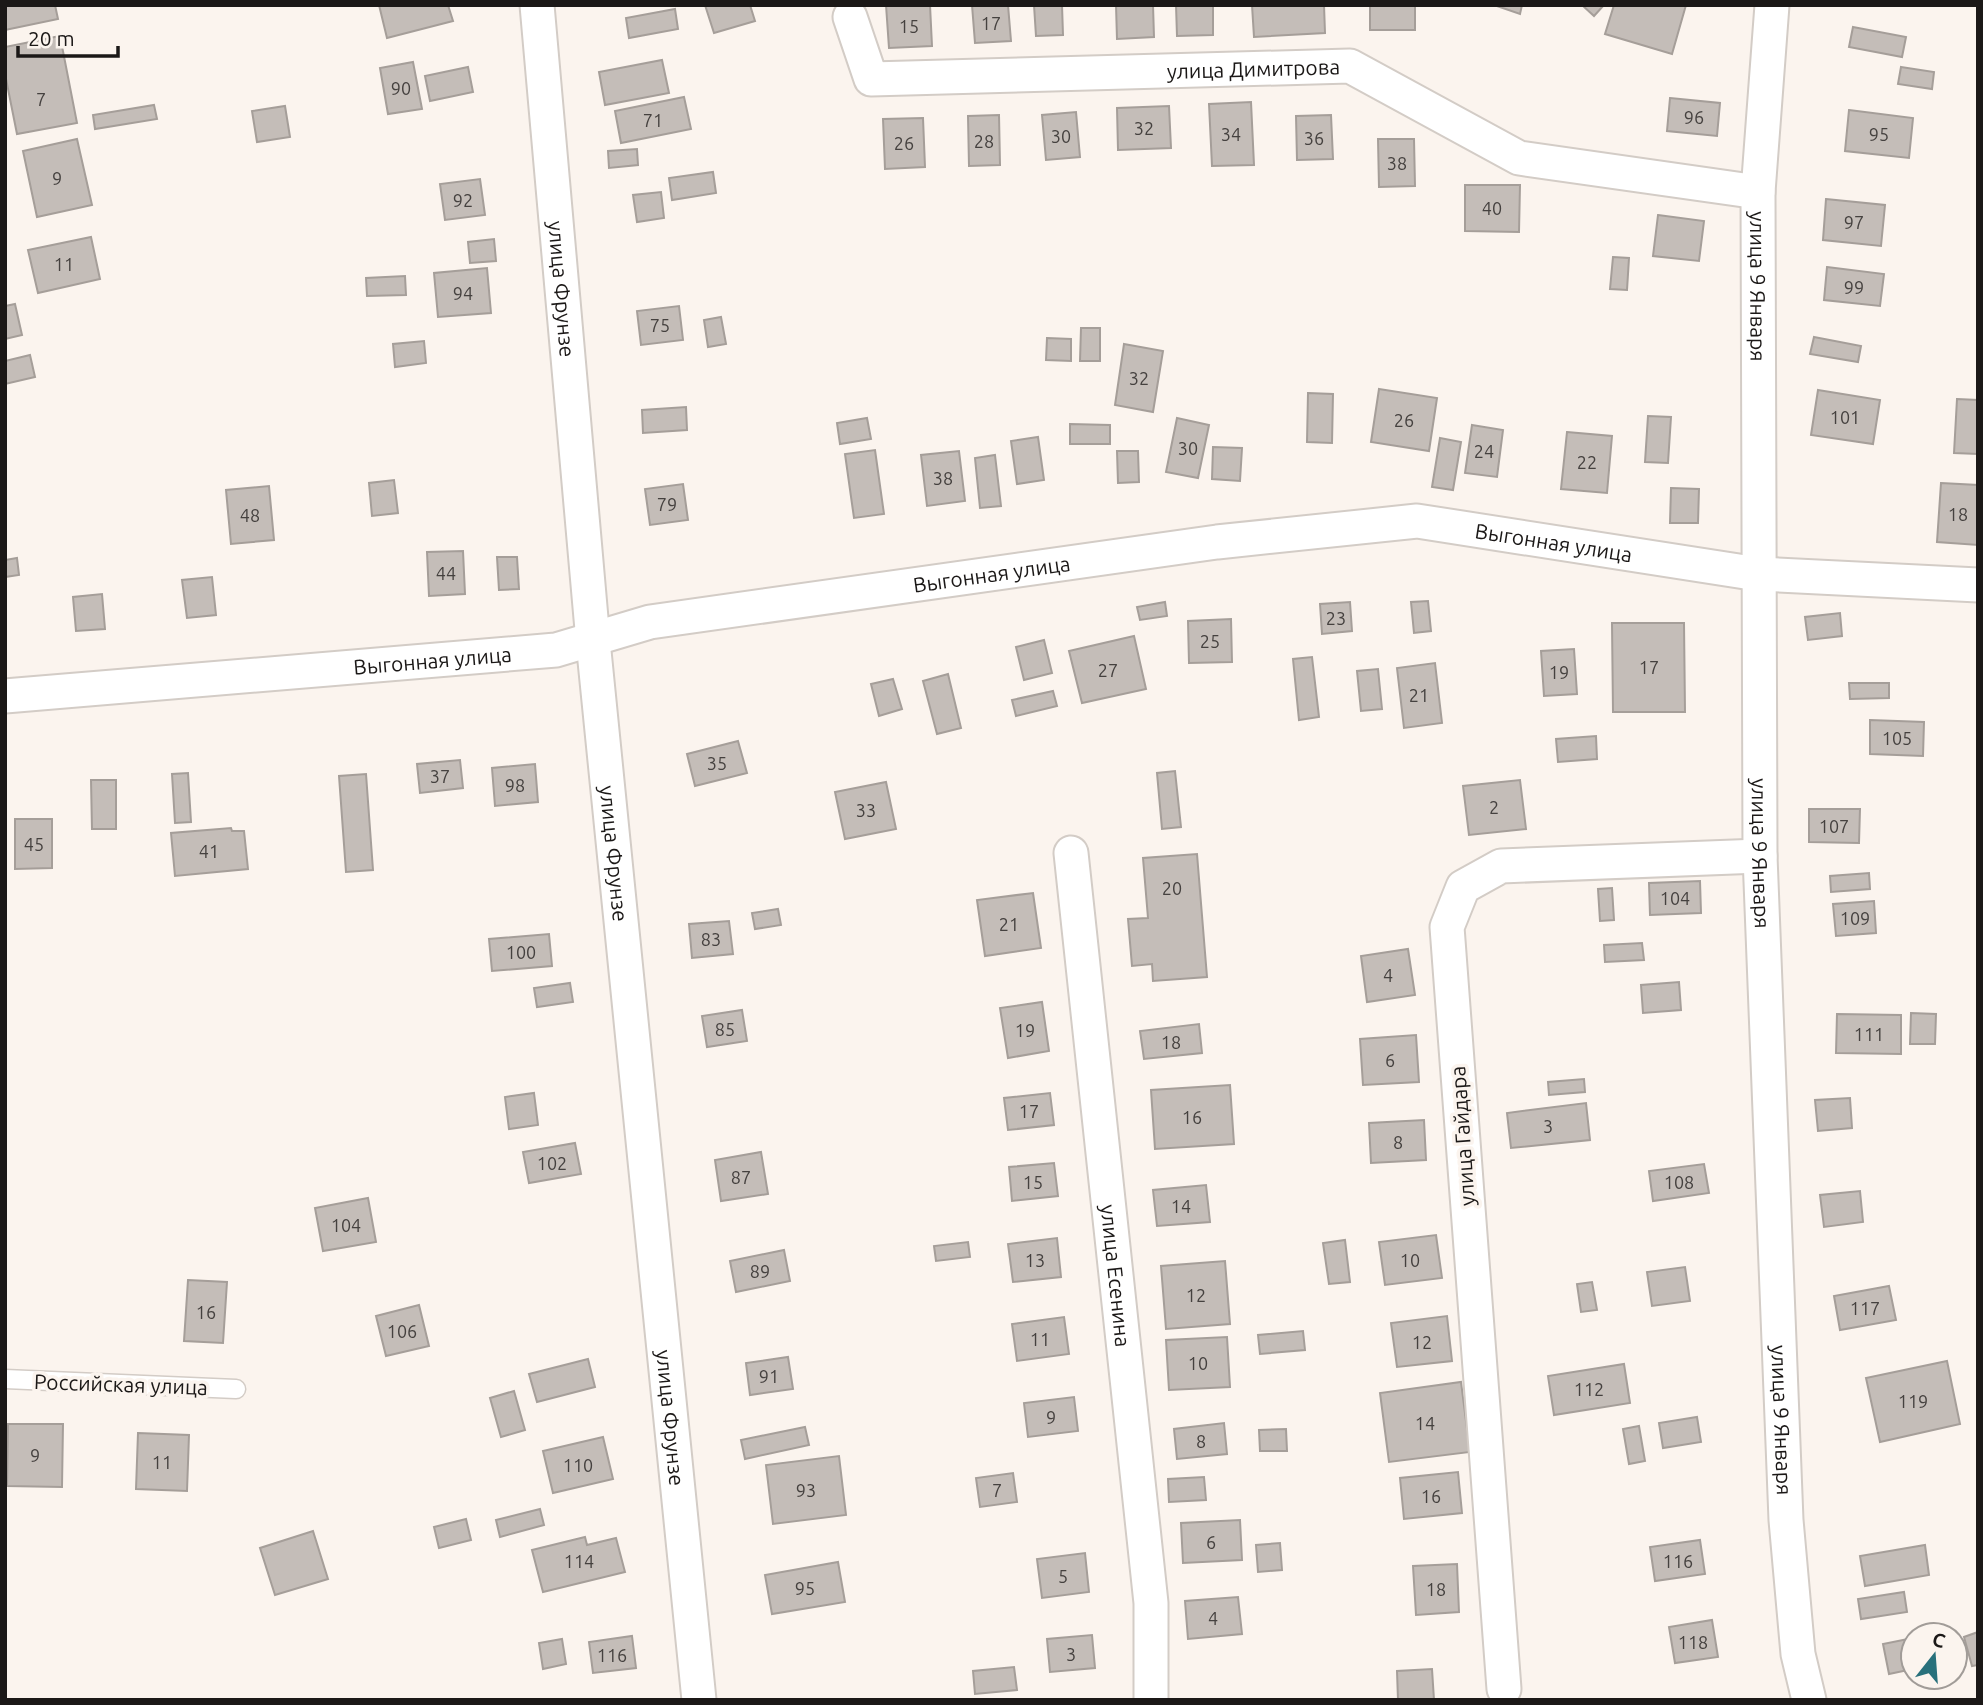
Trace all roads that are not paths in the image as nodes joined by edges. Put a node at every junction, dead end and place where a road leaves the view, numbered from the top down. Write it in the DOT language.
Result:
graph roads {
  1 [pos="537,5"];
  2 [pos="1772,5"];
  3 [pos="850,17"];
  4 [pos="1758,192"];
  5 [pos="1758,574"];
  6 [pos="1978,585"];
  7 [pos="593,641"];
  8 [pos="5,696"];
  9 [pos="1071,853"];
  10 [pos="1760,856"];
  11 [pos="5,1379"];
  12 [pos="236,1389"];
  13 [pos="1504,1689"];
  14 [pos="699,1700"];
  15 [pos="1151,1700"];
  16 [pos="1809,1700"];
  1 -- 7 [label="street, улица Фрунзе"];
  2 -- 4 [label="street, улица 9 Января"];
  3 -- 4 [label="street, улица Димитрова"];
  4 -- 5 [label="street, улица 9 Января"];
  5 -- 6 [label="street, Выгонная улица"];
  5 -- 7 [label="street, Выгонная улица"];
  5 -- 10 [label="street, улица 9 Января"];
  7 -- 8 [label="street, Выгонная улица"];
  7 -- 14 [label="street, улица Фрунзе"];
  9 -- 15 [label="street, улица Есенина"];
  10 -- 13 [label="street, улица Гайдара"];
  10 -- 16 [label="street, улица 9 Января"];
  11 -- 12 [label="lane, Российская улица"];
}
